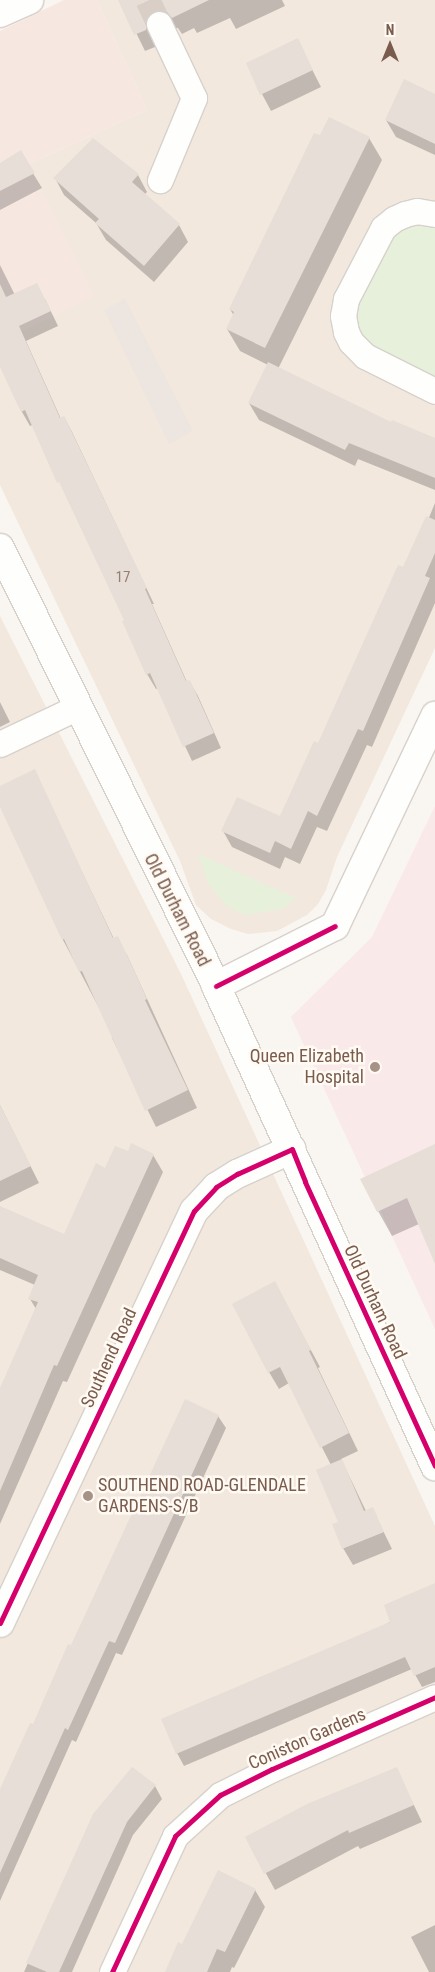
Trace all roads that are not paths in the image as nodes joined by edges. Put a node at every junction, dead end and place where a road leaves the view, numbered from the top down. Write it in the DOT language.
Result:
graph roads {
  1 [pos="29,0"];
  2 [pos="0,13"];
  3 [pos="159,24"];
  4 [pos="160,180"];
  5 [pos="435,214"];
  6 [pos="435,391"];
  7 [pos="0,548"];
  8 [pos="78,708"];
  9 [pos="435,716"];
  10 [pos="0,744"];
  11 [pos="216,986"];
  12 [pos="292,1149"];
  13 [pos="435,1466"];
  14 [pos="0,1623"];
  15 [pos="435,1697"];
  16 [pos="112,1972"];
  1 -- 2 [label="main road"];
  3 -- 4 [label="street"];
  5 -- 6 [label="street"];
  7 -- 8 [label="main road, Old Durham Road"];
  8 -- 10 [label="street"];
  8 -- 11 [label="main road, Old Durham Road"];
  9 -- 11 [label="main road"];
  11 -- 12 [label="main road, Old Durham Road"];
  12 -- 13 [label="main road, Old Durham Road"];
  12 -- 14 [label="main road, Southend Road"];
  15 -- 16 [label="street, Coniston Gardens"];
}
